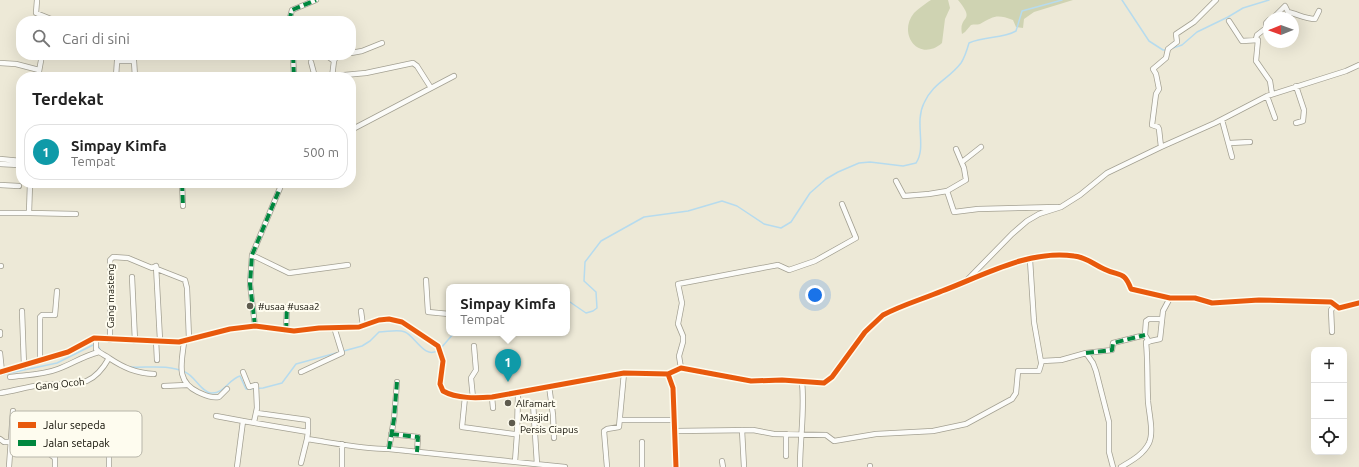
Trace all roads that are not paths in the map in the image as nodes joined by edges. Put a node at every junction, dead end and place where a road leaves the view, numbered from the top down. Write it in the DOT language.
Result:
graph roads {
  1 [pos="37,0"];
  2 [pos="316,0"];
  3 [pos="1216,0"];
  4 [pos="1319,11"];
  5 [pos="1279,12"];
  6 [pos="1288,12"];
  7 [pos="1299,14"];
  8 [pos="42,16"];
  9 [pos="290,16"];
  10 [pos="1229,21"];
  11 [pos="1263,31"];
  12 [pos="1256,39"];
  13 [pos="382,43"];
  14 [pos="356,52"];
  15 [pos="41,60"];
  16 [pos="117,60"];
  17 [pos="117,60"];
  18 [pos="293,60"];
  19 [pos="334,61"];
  20 [pos="312,62"];
  21 [pos="0,63"];
  22 [pos="1359,65"];
  23 [pos="39,70"];
  24 [pos="116,72"];
  25 [pos="135,72"];
  26 [pos="294,72"];
  27 [pos="314,72"];
  28 [pos="332,72"];
  29 [pos="356,74"];
  30 [pos="454,76"];
  31 [pos="1296,86"];
  32 [pos="431,88"];
  33 [pos="1272,94"];
  34 [pos="1267,96"];
  35 [pos="1274,118"];
  36 [pos="1222,120"];
  37 [pos="1296,123"];
  38 [pos="356,127"];
  39 [pos="1250,142"];
  40 [pos="1230,144"];
  41 [pos="1160,146"];
  42 [pos="980,147"];
  43 [pos="956,150"];
  44 [pos="1232,157"];
  45 [pos="1,161"];
  46 [pos="962,162"];
  47 [pos="16,163"];
  48 [pos="896,181"];
  49 [pos="0,185"];
  50 [pos="16,186"];
  51 [pos="30,188"];
  52 [pos="182,188"];
  53 [pos="280,188"];
  54 [pos="946,190"];
  55 [pos="842,204"];
  56 [pos="183,206"];
  57 [pos="1061,207"];
  58 [pos="0,213"];
  59 [pos="30,213"];
  60 [pos="76,214"];
  61 [pos="252,254"];
  62 [pos="1030,260"];
  63 [pos="348,265"];
  64 [pos="156,266"];
  65 [pos="132,277"];
  66 [pos="426,280"];
  67 [pos="967,280"];
  68 [pos="57,291"];
  69 [pos="1170,298"];
  70 [pos="1359,304"];
  71 [pos="1335,305"];
  72 [pos="287,307"];
  73 [pos="361,310"];
  74 [pos="22,311"];
  75 [pos="446,314"];
  76 [pos="1162,319"];
  77 [pos="255,326"];
  78 [pos="363,326"];
  79 [pos="334,327"];
  80 [pos="286,331"];
  81 [pos="0,332"];
  82 [pos="1332,332"];
  83 [pos="0,335"];
  84 [pos="1145,335"];
  85 [pos="190,339"];
  86 [pos="95,340"];
  87 [pos="110,340"];
  88 [pos="158,340"];
  89 [pos="135,341"];
  90 [pos="184,342"];
  91 [pos="1148,342"];
  92 [pos="474,346"];
  93 [pos="97,351"];
  94 [pos="1086,353"];
  95 [pos="0,354"];
  96 [pos="109,358"];
  97 [pos="40,360"];
  98 [pos="157,360"];
  99 [pos="1041,362"];
  100 [pos="24,366"];
  101 [pos="680,368"];
  102 [pos="1,372"];
  103 [pos="243,372"];
  104 [pos="301,372"];
  105 [pos="624,373"];
  106 [pos="154,374"];
  107 [pos="668,374"];
  108 [pos="10,377"];
  109 [pos="397,382"];
  110 [pos="802,382"];
  111 [pos="187,385"];
  112 [pos="164,386"];
  113 [pos="549,386"];
  114 [pos="227,389"];
  115 [pos="0,393"];
  116 [pos="518,394"];
  117 [pos="464,397"];
  118 [pos="492,397"];
  119 [pos="473,398"];
  120 [pos="533,403"];
  121 [pos="493,408"];
  122 [pos="257,413"];
  123 [pos="216,416"];
  124 [pos="620,420"];
  125 [pos="674,420"];
  126 [pos="243,421"];
  127 [pos="254,422"];
  128 [pos="535,429"];
  129 [pos="742,430"];
  130 [pos="675,431"];
  131 [pos="308,432"];
  132 [pos="517,432"];
  133 [pos="391,434"];
  134 [pos="786,434"];
  135 [pos="800,435"];
  136 [pos="554,438"];
  137 [pos="0,439"];
  138 [pos="307,439"];
  139 [pos="642,442"];
  140 [pos="10,443"];
  141 [pos="342,444"];
  142 [pos="389,449"];
  143 [pos="417,452"];
  144 [pos="10,455"];
  145 [pos="786,456"];
  146 [pos="54,457"];
  147 [pos="108,457"];
  148 [pos="492,460"];
  149 [pos="722,461"];
  150 [pos="301,463"];
  151 [pos="514,464"];
  152 [pos="537,464"];
  153 [pos="9,467"];
  154 [pos="55,467"];
  155 [pos="108,467"];
  156 [pos="237,467"];
  157 [pos="342,467"];
  158 [pos="493,467"];
  159 [pos="564,467"];
  160 [pos="607,467"];
  161 [pos="642,467"];
  162 [pos="676,467"];
  163 [pos="723,467"];
  164 [pos="744,467"];
  165 [pos="800,467"];
  166 [pos="1113,467"];
  167 [pos="1121,467"];
  1 -- 8 [label="street"];
  2 -- 9 [label="street"];
  3 -- 41 [label="street"];
  4 -- 7 [label="street"];
  5 -- 6 [label="street"];
  10 -- 12 [label="street"];
  11 -- 12 [label="street"];
  12 -- 33 [label="street"];
  13 -- 14 [label="street"];
  15 -- 23 [label="street"];
  16 -- 25 [label="street"];
  17 -- 24 [label="street"];
  18 -- 26 [label="street"];
  19 -- 28 [label="street"];
  20 -- 27 [label="street"];
  21 -- 23 [label="street"];
  22 -- 31 [label="street"];
  29 -- 32 [label="street"];
  30 -- 32 [label="street"];
  31 -- 33 [label="street"];
  31 -- 37 [label="street"];
  32 -- 38 [label="street"];
  33 -- 34 [label="street"];
  34 -- 35 [label="street"];
  34 -- 36 [label="street"];
  36 -- 40 [label="street"];
  36 -- 41 [label="street"];
  39 -- 40 [label="street"];
  40 -- 44 [label="street"];
  41 -- 57 [label="street"];
  42 -- 46 [label="street"];
  43 -- 46 [label="street"];
  45 -- 47 [label="street"];
  46 -- 54 [label="street"];
  48 -- 54 [label="street"];
  49 -- 50 [label="street"];
  51 -- 59 [label="street"];
  52 -- 56 [label="street"];
  53 -- 61 [label="street"];
  54 -- 57 [label="street"];
  55 -- 101 [label="street"];
  57 -- 67 [label="street"];
  58 -- 59 [label="street"];
  59 -- 60 [label="street"];
  61 -- 63 [label="street"];
  61 -- 77 [label="street"];
  62 -- 67 [label="street"];
  62 -- 69 [label="street"];
  62 -- 99 [label="street"];
  64 -- 85 [label="street"];
  64 -- 87 [label="street, Gang masteng"];
  64 -- 88 [label="street"];
  65 -- 89 [label="street"];
  66 -- 75 [label="street"];
  67 -- 110 [label="street"];
  68 -- 97 [label="street"];
  69 -- 71 [label="street"];
  69 -- 76 [label="street"];
  70 -- 71 [label="street"];
  71 -- 82 [label="street"];
  72 -- 80 [label="street"];
  73 -- 78 [label="street"];
  74 -- 100 [label="street"];
  76 -- 84 [label="street"];
  76 -- 91 [label="street"];
  77 -- 80 [label="street"];
  77 -- 85 [label="street"];
  78 -- 79 [label="street"];
  78 -- 117 [label="street"];
  79 -- 80 [label="street"];
  79 -- 104 [label="street"];
  81 -- 83 [label="street"];
  84 -- 91 [label="street"];
  84 -- 94 [label="street"];
  85 -- 90 [label="street"];
  86 -- 87 [label="street"];
  86 -- 93 [label="street"];
  86 -- 97 [label="street"];
  87 -- 89 [label="street"];
  88 -- 89 [label="street"];
  88 -- 90 [label="street"];
  88 -- 98 [label="street"];
  90 -- 111 [label="street"];
  91 -- 167 [label="street"];
  92 -- 119 [label="street"];
  93 -- 96 [label="street"];
  93 -- 108 [label="street"];
  94 -- 99 [label="street"];
  94 -- 166 [label="street"];
  95 -- 102 [label="street"];
  96 -- 106 [label="street"];
  96 -- 115 [label="street, Gang Ocoh"];
  97 -- 100 [label="street"];
  99 -- 135 [label="street"];
  100 -- 102 [label="street"];
  101 -- 107 [label="street"];
  101 -- 110 [label="street"];
  103 -- 122 [label="street"];
  105 -- 107 [label="street"];
  105 -- 113 [label="street"];
  105 -- 124 [label="street"];
  107 -- 125 [label="street"];
  109 -- 133 [label="street"];
  110 -- 135 [label="street"];
  111 -- 112 [label="street"];
  111 -- 114 [label="street"];
  113 -- 116 [label="street"];
  113 -- 136 [label="street"];
  116 -- 118 [label="street"];
  116 -- 132 [label="street"];
  117 -- 119 [label="street"];
  117 -- 132 [label="street"];
  118 -- 119 [label="street"];
  118 -- 121 [label="street"];
  120 -- 128 [label="street"];
  122 -- 127 [label="street"];
  122 -- 131 [label="street"];
  123 -- 126 [label="street"];
  124 -- 125 [label="street"];
  124 -- 160 [label="street"];
  125 -- 130 [label="street"];
  126 -- 127 [label="street"];
  126 -- 156 [label="street"];
  127 -- 131 [label="street"];
  128 -- 132 [label="street"];
  128 -- 152 [label="street"];
  129 -- 130 [label="street"];
  129 -- 134 [label="street"];
  129 -- 164 [label="street"];
  130 -- 162 [label="street"];
  131 -- 138 [label="street"];
  132 -- 151 [label="street"];
  133 -- 142 [label="street"];
  133 -- 143 [label="street"];
  134 -- 135 [label="street"];
  134 -- 145 [label="street"];
  135 -- 165 [label="street"];
  137 -- 140 [label="street"];
  138 -- 141 [label="street"];
  138 -- 150 [label="street"];
  139 -- 161 [label="street"];
  141 -- 142 [label="street"];
  141 -- 157 [label="street"];
  142 -- 143 [label="street"];
  143 -- 148 [label="street"];
  144 -- 153 [label="street"];
  146 -- 154 [label="street"];
  147 -- 155 [label="street"];
  148 -- 151 [label="street"];
  148 -- 158 [label="street"];
  149 -- 163 [label="street"];
  151 -- 152 [label="street"];
  152 -- 159 [label="street"];
}
